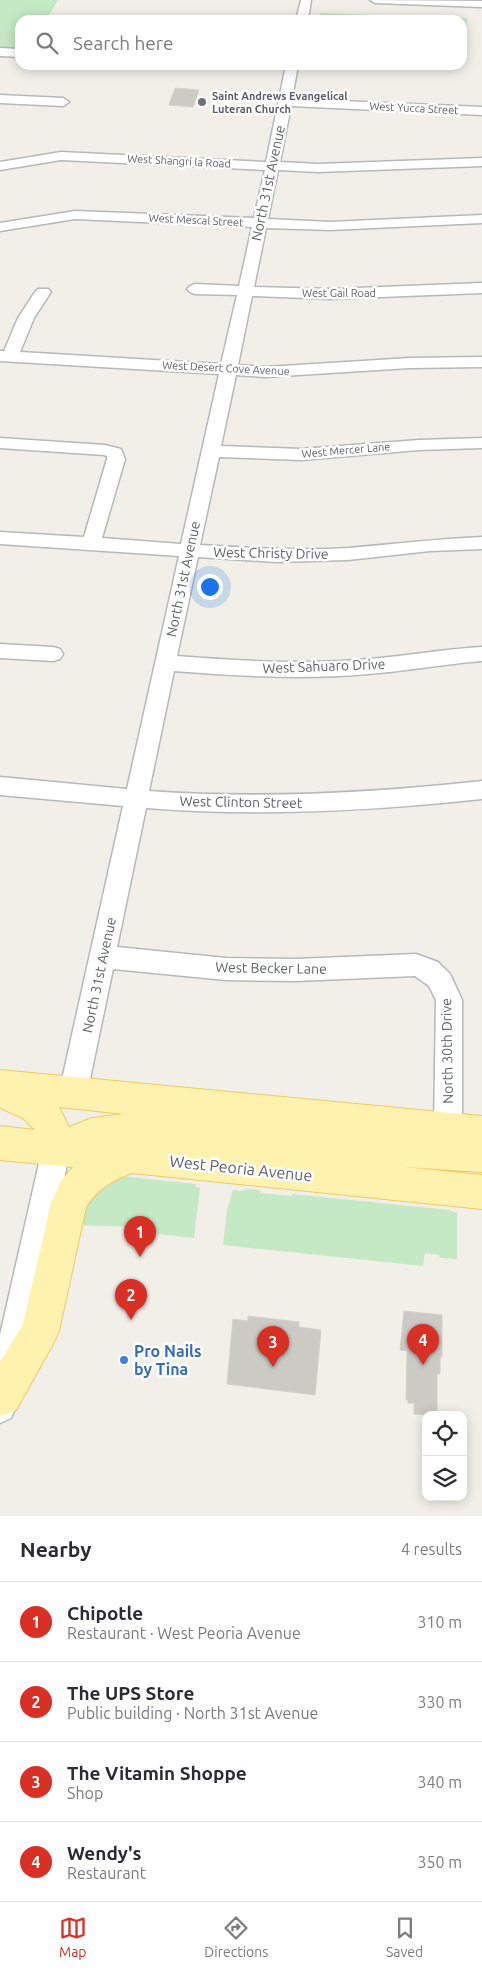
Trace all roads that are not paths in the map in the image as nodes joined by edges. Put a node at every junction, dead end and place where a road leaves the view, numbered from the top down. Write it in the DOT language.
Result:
graph roads {
  1 [pos="306,0"];
  2 [pos="369,2"];
  3 [pos="482,4"];
  4 [pos="303,15"];
  5 [pos="0,52"];
  6 [pos="15,53"];
  7 [pos="291,70"];
  8 [pos="0,99"];
  9 [pos="63,102"];
  10 [pos="285,102"];
  11 [pos="482,110"];
  12 [pos="482,162"];
  13 [pos="272,165"];
  14 [pos="0,166"];
  15 [pos="482,219"];
  16 [pos="259,223"];
  17 [pos="0,227"];
  18 [pos="195,288"];
  19 [pos="482,288"];
  20 [pos="244,291"];
  21 [pos="43,292"];
  22 [pos="5,356"];
  23 [pos="482,362"];
  24 [pos="228,369"];
  25 [pos="0,443"];
  26 [pos="482,443"];
  27 [pos="210,451"];
  28 [pos="0,538"];
  29 [pos="482,543"];
  30 [pos="91,545"];
  31 [pos="190,551"];
  32 [pos="0,651"];
  33 [pos="52,654"];
  34 [pos="482,654"];
  35 [pos="165,663"];
  36 [pos="0,786"];
  37 [pos="482,790"];
  38 [pos="137,798"];
  39 [pos="102,957"];
  40 [pos="438,976"];
  41 [pos="0,1086"];
  42 [pos="0,1092"];
  43 [pos="73,1093"];
  44 [pos="34,1106"];
  45 [pos="0,1109"];
  46 [pos="448,1129"];
  47 [pos="482,1132"];
  48 [pos="92,1134"];
  49 [pos="0,1143"];
  50 [pos="56,1150"];
  51 [pos="482,1155"];
  52 [pos="132,1157"];
  53 [pos="482,1192"];
  54 [pos="1,1401"];
  1 -- 4 [label="street"];
  2 -- 3 [label="street"];
  5 -- 6 [label="street"];
  7 -- 10 [label="street, North 31st Avenue"];
  8 -- 9 [label="street"];
  10 -- 11 [label="street, West Yucca Street"];
  10 -- 13 [label="street, North 31st Avenue"];
  12 -- 13 [label="street, West Shangri la Road"];
  13 -- 14 [label="street, West Shangri la Road"];
  13 -- 16 [label="street, North 31st Avenue"];
  15 -- 16 [label="street, West Mescal Street"];
  16 -- 17 [label="street, West Mescal Street"];
  16 -- 20 [label="street, North 31st Avenue"];
  18 -- 20 [label="street, West Gail Road"];
  19 -- 20 [label="street, West Gail Road"];
  20 -- 24 [label="street, North 31st Avenue"];
  21 -- 22 [label="street"];
  22 -- 24 [label="street, West Desert Cove Avenue"];
  23 -- 24 [label="street, West Desert Cove Avenue"];
  24 -- 27 [label="street, North 31st Avenue"];
  25 -- 30 [label="street"];
  26 -- 27 [label="street, West Mercer Lane"];
  27 -- 31 [label="street, North 31st Avenue"];
  28 -- 30 [label="street, West Christy Drive"];
  29 -- 31 [label="street, West Christy Drive"];
  30 -- 31 [label="street, West Christy Drive"];
  31 -- 35 [label="street, North 31st Avenue"];
  32 -- 33 [label="street"];
  34 -- 35 [label="street, West Sahuaro Drive"];
  35 -- 38 [label="street, North 31st Avenue"];
  36 -- 38 [label="street, West Clinton Street"];
  37 -- 38 [label="street, West Clinton Street"];
  38 -- 39 [label="street, North 31st Avenue"];
  39 -- 40 [label="street, West Becker Lane"];
  39 -- 43 [label="street, North 31st Avenue"];
  40 -- 46 [label="street, North 30th Drive"];
  41 -- 43 [label="main road"];
  42 -- 44 [label="main road"];
  43 -- 44 [label="main road"];
  43 -- 46 [label="main road"];
  43 -- 48 [label="main road"];
  44 -- 45 [label="main road"];
  44 -- 50 [label="main road"];
  46 -- 47 [label="main road"];
  48 -- 50 [label="main road"];
  48 -- 51 [label="main road"];
  48 -- 52 [label="main road"];
  49 -- 50 [label="main road, West Peoria Avenue"];
  50 -- 52 [label="main road, West Peoria Avenue"];
  50 -- 54 [label="street"];
  52 -- 53 [label="main road, West Peoria Avenue"];
  52 -- 54 [label="main road"];
}
